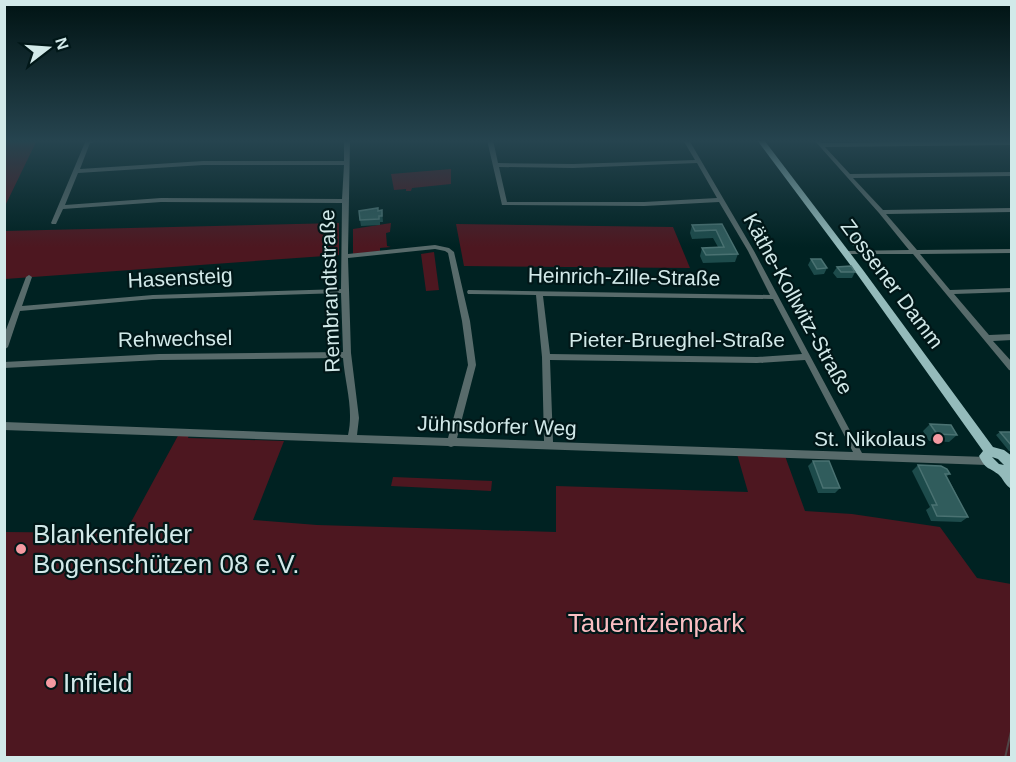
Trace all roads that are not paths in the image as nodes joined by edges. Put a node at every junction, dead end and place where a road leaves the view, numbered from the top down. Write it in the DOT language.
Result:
graph roads {
  1 [pos="74,176"];
  2 [pos="346,176"];
  3 [pos="497,176"];
  4 [pos="704,176"];
  5 [pos="787,176"];
  6 [pos="849,176"];
  7 [pos="885,176"];
  8 [pos="719,200"];
  9 [pos="345,201"];
  10 [pos="504,204"];
  11 [pos="62,207"];
  12 [pos="1011,210"];
  13 [pos="881,212"];
  14 [pos="54,223"];
  15 [pos="913,251"];
  16 [pos="1011,251"];
  17 [pos="845,253"];
  18 [pos="345,256"];
  19 [pos="29,277"];
  20 [pos="1011,290"];
  21 [pos="344,291"];
  22 [pos="471,292"];
  23 [pos="947,292"];
  24 [pos="539,294"];
  25 [pos="775,297"];
  26 [pos="18,309"];
  27 [pos="1011,337"];
  28 [pos="987,338"];
  29 [pos="4,347"];
  30 [pos="347,355"];
  31 [pos="546,357"];
  32 [pos="807,357"];
  33 [pos="4,365"];
  34 [pos="1011,368"];
  35 [pos="4,426"];
  36 [pos="352,439"];
  37 [pos="451,443"];
  38 [pos="549,446"];
  39 [pos="859,455"];
  40 [pos="989,457"];
  41 [pos="1008,464"];
  42 [pos="1011,484"];
  1 -- 11 [label="street"];
  2 -- 9 [label="street, Rembrandtstraße"];
  3 -- 10 [label="street"];
  4 -- 8 [label="street, Käthe-Kollwitz-Straße"];
  5 -- 17 [label="main road, Zossener Damm"];
  6 -- 7 [label="street"];
  6 -- 13 [label="street"];
  8 -- 10 [label="street"];
  8 -- 25 [label="street, Käthe-Kollwitz-Straße"];
  9 -- 11 [label="street"];
  9 -- 18 [label="street, Rembrandtstraße"];
  11 -- 14 [label="street"];
  12 -- 13 [label="street"];
  13 -- 15 [label="street"];
  15 -- 16 [label="street"];
  15 -- 17 [label="street"];
  15 -- 23 [label="street"];
  17 -- 40 [label="main road, Zossener Damm"];
  18 -- 21 [label="street, Rembrandtstraße"];
  18 -- 37 [label="street"];
  19 -- 26 [label="street"];
  20 -- 23 [label="street"];
  21 -- 26 [label="street, Hasensteig"];
  21 -- 30 [label="street, Rembrandtstraße"];
  22 -- 24 [label="street, Heinrich-Zille-Straße"];
  23 -- 28 [label="street"];
  24 -- 25 [label="street, Heinrich-Zille-Straße"];
  24 -- 31 [label="street"];
  25 -- 32 [label="street, Käthe-Kollwitz-Straße"];
  26 -- 29 [label="street"];
  27 -- 28 [label="street"];
  28 -- 34 [label="street"];
  30 -- 33 [label="street, Rehwechsel"];
  30 -- 36 [label="street, Rembrandtstraße"];
  31 -- 32 [label="street, Pieter-Brueghel-Straße"];
  31 -- 38 [label="street"];
  32 -- 39 [label="street, Käthe-Kollwitz-Straße"];
  35 -- 36 [label="street, Jühnsdorfer Weg"];
  36 -- 37 [label="street, Jühnsdorfer Weg"];
  37 -- 38 [label="street, Jühnsdorfer Weg"];
  38 -- 39 [label="street, Jühnsdorfer Weg"];
  39 -- 40 [label="street, Jühnsdorfer Weg"];
  40 -- 41 [label="main road"];
  41 -- 42 [label="main road"];
}
